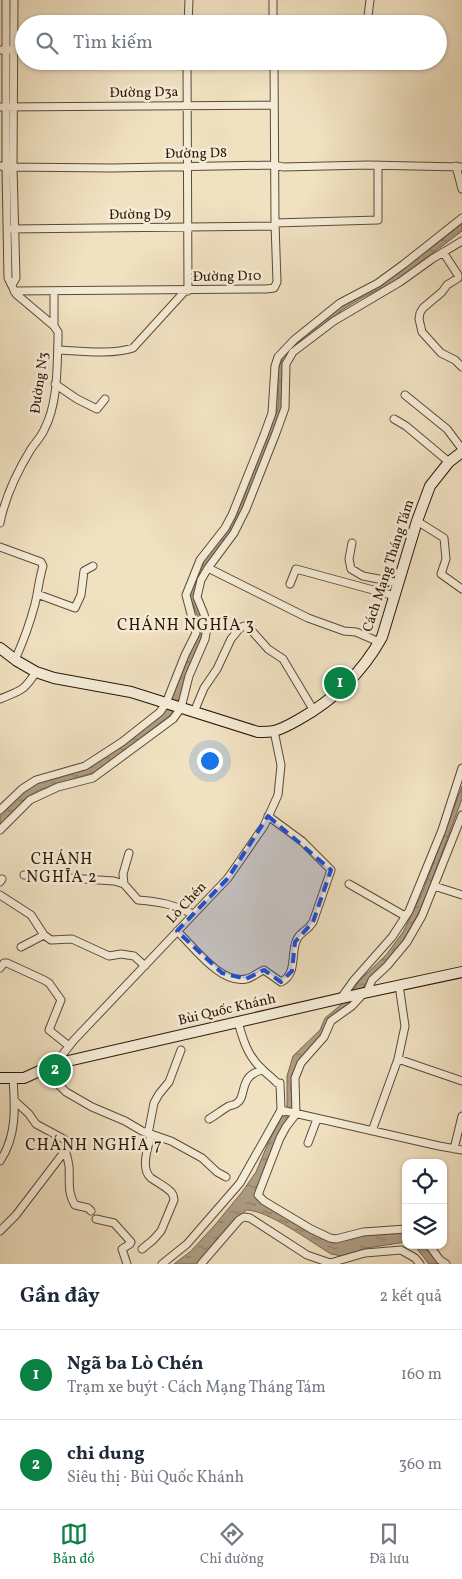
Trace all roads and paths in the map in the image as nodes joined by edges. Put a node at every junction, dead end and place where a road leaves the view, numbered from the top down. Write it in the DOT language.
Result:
graph roads {
  1 [pos="6,0"];
  2 [pos="14,0"];
  3 [pos="189,0"];
  4 [pos="273,0"];
  5 [pos="370,0"];
  6 [pos="188,15"];
  7 [pos="273,15"];
  8 [pos="368,15"];
  9 [pos="2,50"];
  10 [pos="13,50"];
  11 [pos="188,70"];
  12 [pos="274,70"];
  13 [pos="187,105"];
  14 [pos="274,105"];
  15 [pos="6,107"];
  16 [pos="275,165"];
  17 [pos="378,165"];
  18 [pos="459,166"];
  19 [pos="6,167"];
  20 [pos="187,167"];
  21 [pos="462,189"];
  22 [pos="462,218"];
  23 [pos="275,225"];
  24 [pos="188,227"];
  25 [pos="10,229"];
  26 [pos="462,241"];
  27 [pos="434,242"];
  28 [pos="442,253"];
  29 [pos="13,288"];
  30 [pos="187,291"];
  31 [pos="54,292"];
  32 [pos="325,316"];
  33 [pos="330,324"];
  34 [pos="54,326"];
  35 [pos="58,350"];
  36 [pos="462,367"];
  37 [pos="55,384"];
  38 [pos="272,394"];
  39 [pos="286,394"];
  40 [pos="405,395"];
  41 [pos="104,399"];
  42 [pos="394,419"];
  43 [pos="462,450"];
  44 [pos="449,462"];
  45 [pos="417,522"];
  46 [pos="0,524"];
  47 [pos="352,543"];
  48 [pos="0,547"];
  49 [pos="94,566"];
  50 [pos="208,568"];
  51 [pos="399,583"];
  52 [pos="290,584"];
  53 [pos="462,589"];
  54 [pos="37,594"];
  55 [pos="187,594"];
  56 [pos="395,596"];
  57 [pos="197,597"];
  58 [pos="379,642"];
  59 [pos="0,648"];
  60 [pos="15,660"];
  61 [pos="36,672"];
  62 [pos="0,699"];
  63 [pos="167,703"];
  64 [pos="179,707"];
  65 [pos="314,711"];
  66 [pos="194,712"];
  67 [pos="274,731"];
  68 [pos="462,768"];
  69 [pos="58,773"];
  70 [pos="62,785"];
  71 [pos="0,810"];
  72 [pos="462,815"];
  73 [pos="268,816"];
  74 [pos="0,830"];
  75 [pos="129,853"];
  76 [pos="24,875"];
  77 [pos="124,884"];
  78 [pos="349,884"];
  79 [pos="434,886"];
  80 [pos="0,895"];
  81 [pos="462,895"];
  82 [pos="193,914"];
  83 [pos="406,916"];
  84 [pos="177,931"];
  85 [pos="44,935"];
  86 [pos="21,947"];
  87 [pos="144,966"];
  88 [pos="0,968"];
  89 [pos="462,972"];
  90 [pos="398,985"];
  91 [pos="365,992"];
  92 [pos="343,997"];
  93 [pos="238,1022"];
  94 [pos="68,1046"];
  95 [pos="181,1050"];
  96 [pos="398,1059"];
  97 [pos="51,1066"];
  98 [pos="262,1070"];
  99 [pos="0,1078"];
  100 [pos="13,1078"];
  101 [pos="462,1081"];
  102 [pos="15,1102"];
  103 [pos="283,1110"];
  104 [pos="295,1114"];
  105 [pos="462,1116"];
  106 [pos="209,1119"];
  107 [pos="317,1119"];
  108 [pos="372,1131"];
  109 [pos="150,1134"];
  110 [pos="308,1143"];
  111 [pos="65,1150"];
  112 [pos="458,1150"];
  113 [pos="0,1160"];
  114 [pos="226,1177"];
  115 [pos="91,1211"];
  116 [pos="96,1219"];
  117 [pos="402,1229"];
  118 [pos="0,1231"];
  119 [pos="142,1249"];
  120 [pos="432,1249"];
  121 [pos="127,1264"];
  122 [pos="162,1264"];
  123 [pos="201,1264"];
  124 [pos="420,1264"];
  125 [pos="446,1264"];
  1 -- 9 [label="street"];
  2 -- 10 [label="street"];
  3 -- 6 [label="street"];
  4 -- 7 [label="street"];
  5 -- 8 [label="street"];
  9 -- 10 [label="street"];
  9 -- 15 [label="street"];
  10 -- 15 [label="street"];
  11 -- 13 [label="street"];
  12 -- 14 [label="street, Đường D10"];
  13 -- 14 [label="street, Đường D3a"];
  13 -- 15 [label="street, Đường D3a"];
  13 -- 20 [label="street"];
  14 -- 16 [label="street, Đường D10"];
  15 -- 19 [label="street"];
  16 -- 17 [label="street, Đường D8"];
  16 -- 20 [label="street, Đường D8"];
  16 -- 23 [label="street, Đường D10"];
  17 -- 18 [label="street, Đường D8"];
  17 -- 23 [label="street, Đường D9"];
  18 -- 21 [label="street"];
  19 -- 20 [label="street, Đường D8"];
  19 -- 25 [label="street"];
  20 -- 24 [label="street"];
  22 -- 27 [label="street"];
  23 -- 24 [label="street, Đường D9"];
  23 -- 30 [label="street, Đường D10"];
  24 -- 25 [label="street, Đường D9"];
  24 -- 30 [label="street"];
  25 -- 29 [label="street"];
  26 -- 28 [label="street"];
  27 -- 28 [label="street"];
  27 -- 32 [label="street"];
  28 -- 33 [label="street"];
  28 -- 36 [label="street"];
  29 -- 31 [label="street, Đường D10"];
  29 -- 34 [label="street"];
  30 -- 31 [label="street, Đường D10"];
  30 -- 35 [label="street"];
  31 -- 34 [label="street, Đường N3"];
  32 -- 33 [label="street"];
  32 -- 38 [label="street"];
  33 -- 39 [label="street"];
  34 -- 35 [label="street, Đường N3"];
  35 -- 37 [label="street, Đường N3"];
  37 -- 41 [label="street"];
  37 -- 46 [label="street, Đường N3"];
  38 -- 39 [label="street"];
  38 -- 55 [label="street"];
  39 -- 50 [label="street"];
  40 -- 43 [label="street"];
  42 -- 44 [label="street"];
  43 -- 44 [label="main road, Cách Mạng Tháng Tám"];
  44 -- 45 [label="main road, Cách Mạng Tháng Tám"];
  45 -- 51 [label="main road, Cách Mạng Tháng Tám"];
  45 -- 53 [label="street"];
  47 -- 51 [label="street"];
  48 -- 54 [label="street"];
  49 -- 54 [label="street"];
  50 -- 57 [label="street"];
  50 -- 58 [label="street"];
  51 -- 56 [label="main road, Cách Mạng Tháng Tám"];
  52 -- 56 [label="street"];
  54 -- 60 [label="street"];
  55 -- 57 [label="street"];
  55 -- 63 [label="street"];
  56 -- 58 [label="main road, Cách Mạng Tháng Tám"];
  57 -- 64 [label="street"];
  58 -- 65 [label="main road, Cách Mạng Tháng Tám"];
  59 -- 60 [label="main road"];
  60 -- 61 [label="main road"];
  61 -- 62 [label="street"];
  61 -- 63 [label="main road"];
  63 -- 64 [label="main road, Cách Mạng Tháng Tám"];
  63 -- 69 [label="street"];
  64 -- 66 [label="main road, Cách Mạng Tháng Tám"];
  64 -- 70 [label="street"];
  65 -- 66 [label="street"];
  65 -- 67 [label="main road, Cách Mạng Tháng Tám"];
  66 -- 67 [label="main road, Cách Mạng Tháng Tám"];
  67 -- 73 [label="street, Lò Chén"];
  68 -- 83 [label="street"];
  69 -- 70 [label="street"];
  69 -- 71 [label="street"];
  70 -- 74 [label="street"];
  72 -- 79 [label="street"];
  73 -- 82 [label="street, Lò Chén"];
  73 -- 84 [label="street"];
  75 -- 77 [label="street"];
  76 -- 77 [label="street"];
  77 -- 82 [label="street"];
  78 -- 83 [label="street"];
  79 -- 81 [label="street"];
  79 -- 91 [label="street"];
  80 -- 85 [label="street"];
  82 -- 84 [label="street, Lò Chén"];
  83 -- 92 [label="street"];
  84 -- 87 [label="street, Lò Chén"];
  85 -- 86 [label="street"];
  85 -- 87 [label="street"];
  87 -- 94 [label="street, Lò Chén"];
  88 -- 94 [label="street"];
  89 -- 90 [label="main road, Bùi Quốc Khánh"];
  90 -- 91 [label="main road, Bùi Quốc Khánh"];
  90 -- 96 [label="street"];
  91 -- 92 [label="main road, Bùi Quốc Khánh"];
  91 -- 104 [label="street"];
  92 -- 93 [label="main road, Bùi Quốc Khánh"];
  93 -- 97 [label="main road, Bùi Quốc Khánh"];
  93 -- 98 [label="street"];
  94 -- 97 [label="street, Lò Chén"];
  95 -- 109 [label="street"];
  96 -- 101 [label="street"];
  96 -- 108 [label="street"];
  97 -- 100 [label="main road, Bùi Quốc Khánh"];
  97 -- 109 [label="street"];
  98 -- 103 [label="street"];
  98 -- 106 [label="street"];
  99 -- 100 [label="main road, Bùi Quốc Khánh"];
  100 -- 102 [label="street"];
  102 -- 111 [label="street"];
  102 -- 113 [label="street"];
  103 -- 104 [label="street"];
  103 -- 122 [label="street"];
  104 -- 107 [label="street"];
  104 -- 117 [label="street"];
  105 -- 112 [label="street"];
  107 -- 108 [label="street"];
  107 -- 110 [label="street"];
  108 -- 112 [label="street"];
  109 -- 114 [label="street"];
  109 -- 119 [label="street"];
  111 -- 115 [label="street"];
  111 -- 118 [label="street"];
  116 -- 121 [label="street"];
  120 -- 125 [label="street"];
  123 -- 124 [label="street"];
}
